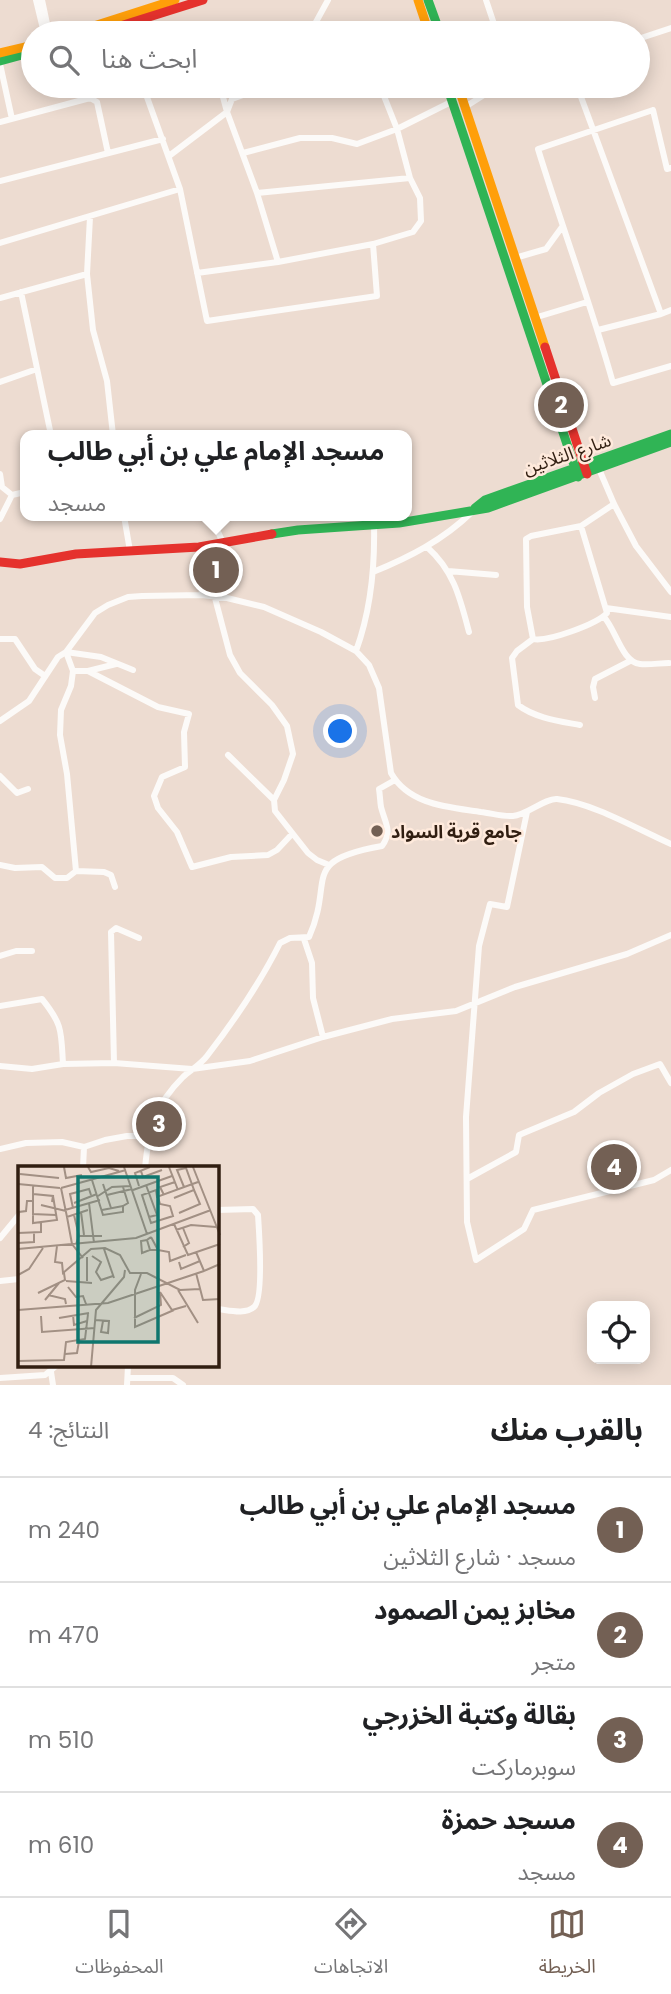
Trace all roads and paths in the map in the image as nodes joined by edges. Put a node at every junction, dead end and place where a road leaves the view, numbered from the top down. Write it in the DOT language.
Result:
graph roads {
  1 [pos="36,0"];
  2 [pos="42,0"];
  3 [pos="175,0"];
  4 [pos="203,0"];
  5 [pos="328,0"];
  6 [pos="418,0"];
  7 [pos="428,0"];
  8 [pos="486,0"];
  9 [pos="41,21"];
  10 [pos="46,21"];
  11 [pos="109,21"];
  12 [pos="146,21"];
  13 [pos="317,21"];
  14 [pos="425,21"];
  15 [pos="436,21"];
  16 [pos="493,21"];
  17 [pos="671,28"];
  18 [pos="650,35"];
  19 [pos="21,48"];
  20 [pos="0,53"];
  21 [pos="21,56"];
  22 [pos="0,62"];
  23 [pos="148,98"];
  24 [pos="223,98"];
  25 [pos="235,98"];
  26 [pos="385,98"];
  27 [pos="452,98"];
  28 [pos="462,98"];
  29 [pos="479,98"];
  30 [pos="581,98"];
  31 [pos="453,101"];
  32 [pos="465,107"];
  33 [pos="227,112"];
  34 [pos="12,119"];
  35 [pos="0,122"];
  36 [pos="397,129"];
  37 [pos="592,130"];
  38 [pos="163,139"];
  39 [pos="108,153"];
  40 [pos="243,153"];
  41 [pos="169,156"];
  42 [pos="671,168"];
  43 [pos="410,178"];
  44 [pos="0,181"];
  45 [pos="180,189"];
  46 [pos="257,192"];
  47 [pos="90,217"];
  48 [pos="562,227"];
  49 [pos="0,243"];
  50 [pos="373,244"];
  51 [pos="515,258"];
  52 [pos="278,262"];
  53 [pos="197,273"];
  54 [pos="87,274"];
  55 [pos="21,292"];
  56 [pos="0,298"];
  57 [pos="587,302"];
  58 [pos="671,310"];
  59 [pos="661,314"];
  60 [pos="534,318"];
  61 [pos="598,330"];
  62 [pos="671,366"];
  63 [pos="37,369"];
  64 [pos="0,383"];
  65 [pos="50,430"];
  66 [pos="112,430"];
  67 [pos="671,434"];
  68 [pos="671,442"];
  69 [pos="599,469"];
  70 [pos="581,471"];
  71 [pos="0,474"];
  72 [pos="20,493"];
  73 [pos="12,495"];
  74 [pos="614,503"];
  75 [pos="475,508"];
  76 [pos="0,519"];
  77 [pos="125,521"];
  78 [pos="213,521"];
  79 [pos="408,521"];
  80 [pos="412,521"];
  81 [pos="374,525"];
  82 [pos="581,526"];
  83 [pos="223,543"];
  84 [pos="199,547"];
  85 [pos="428,547"];
  86 [pos="130,551"];
  87 [pos="0,562"];
  88 [pos="448,571"];
  89 [pos="373,572"];
  90 [pos="496,575"];
  91 [pos="671,592"];
  92 [pos="202,595"];
  93 [pos="215,597"];
  94 [pos="606,608"];
  95 [pos="604,617"];
  96 [pos="671,617"];
  97 [pos="469,632"];
  98 [pos="0,639"];
  99 [pos="533,639"];
  100 [pos="356,651"];
  101 [pos="65,652"];
  102 [pos="630,660"];
  103 [pos="669,663"];
  104 [pos="116,664"];
  105 [pos="133,670"];
  106 [pos="73,671"];
  107 [pos="88,671"];
  108 [pos="45,676"];
  109 [pos="595,698"];
  110 [pos="0,721"];
  111 [pos="580,726"];
  112 [pos="228,755"];
  113 [pos="0,776"];
  114 [pos="395,780"];
  115 [pos="28,789"];
  116 [pos="274,800"];
  117 [pos="527,812"];
  118 [pos="292,834"];
  119 [pos="671,844"];
  120 [pos="329,864"];
  121 [pos="0,865"];
  122 [pos="76,872"];
  123 [pos="114,887"];
  124 [pos="671,935"];
  125 [pos="139,938"];
  126 [pos="304,939"];
  127 [pos="32,951"];
  128 [pos="0,956"];
  129 [pos="476,1003"];
  130 [pos="0,1006"];
  131 [pos="323,1037"];
  132 [pos="114,1063"];
  133 [pos="63,1064"];
  134 [pos="0,1066"];
  135 [pos="192,1069"];
  136 [pos="671,1083"];
  137 [pos="148,1136"];
  138 [pos="84,1147"];
  139 [pos="0,1149"];
  140 [pos="83,1166"];
  141 [pos="145,1166"];
  142 [pos="671,1170"];
  143 [pos="467,1179"];
  144 [pos="219,1210"];
  145 [pos="18,1216"];
  146 [pos="0,1238"];
  147 [pos="18,1279"];
  148 [pos="0,1281"];
  149 [pos="219,1309"];
  150 [pos="54,1369"];
  151 [pos="4,1380"];
  152 [pos="127,1382"];
  153 [pos="52,1385"];
  154 [pos="183,1385"];
  1 -- 9 [label="street"];
  2 -- 10 [label="street"];
  3 -- 11 [label="street"];
  4 -- 12 [label="street"];
  5 -- 13 [label="street"];
  6 -- 14 [label="street"];
  7 -- 15 [label="street"];
  8 -- 16 [label="street"];
  17 -- 18 [label="street"];
  19 -- 20 [label="street"];
  21 -- 22 [label="street"];
  22 -- 34 [label="street"];
  23 -- 38 [label="street"];
  24 -- 33 [label="street"];
  25 -- 33 [label="street"];
  26 -- 36 [label="street"];
  27 -- 31 [label="street"];
  28 -- 32 [label="street"];
  29 -- 32 [label="street"];
  30 -- 37 [label="street"];
  31 -- 36 [label="street"];
  31 -- 70 [label="street"];
  32 -- 51 [label="street"];
  33 -- 40 [label="street"];
  33 -- 41 [label="street"];
  34 -- 35 [label="street"];
  34 -- 39 [label="street"];
  36 -- 40 [label="street"];
  36 -- 43 [label="street"];
  37 -- 42 [label="street"];
  37 -- 48 [label="street"];
  37 -- 59 [label="street"];
  38 -- 39 [label="street"];
  38 -- 41 [label="street"];
  39 -- 44 [label="street"];
  40 -- 46 [label="street"];
  41 -- 45 [label="street"];
  43 -- 46 [label="street"];
  43 -- 50 [label="street"];
  45 -- 47 [label="street"];
  45 -- 53 [label="street"];
  46 -- 52 [label="street"];
  47 -- 49 [label="street"];
  47 -- 54 [label="street"];
  48 -- 51 [label="street"];
  48 -- 57 [label="street"];
  50 -- 52 [label="street"];
  50 -- 53 [label="street"];
  51 -- 60 [label="street"];
  52 -- 53 [label="street"];
  54 -- 55 [label="street"];
  54 -- 66 [label="street"];
  55 -- 56 [label="street"];
  55 -- 63 [label="street"];
  57 -- 60 [label="street"];
  57 -- 61 [label="street"];
  58 -- 59 [label="street"];
  59 -- 61 [label="street"];
  60 -- 70 [label="street"];
  61 -- 62 [label="street"];
  63 -- 64 [label="street"];
  63 -- 65 [label="street"];
  67 -- 70 [label="street, شارع الثلاثين"];
  68 -- 69 [label="street, شارع الثلاثين"];
  69 -- 70 [label="street, شارع الثلاثين"];
  69 -- 74 [label="street"];
  70 -- 75 [label="street, شارع الثلاثين"];
  71 -- 73 [label="street"];
  72 -- 73 [label="street"];
  73 -- 76 [label="street"];
  74 -- 82 [label="street"];
  74 -- 91 [label="street"];
  75 -- 80 [label="street, شارع الثلاثين"];
  75 -- 85 [label="street"];
  77 -- 86 [label="street"];
  78 -- 83 [label="street"];
  79 -- 81 [label="street, شارع الثلاثين"];
  81 -- 83 [label="street, شارع الثلاثين"];
  81 -- 89 [label="street"];
  82 -- 94 [label="street"];
  82 -- 99 [label="street"];
  83 -- 84 [label="street, شارع الثلاثين"];
  84 -- 86 [label="street, شارع الثلاثين"];
  84 -- 92 [label="street"];
  85 -- 88 [label="street"];
  85 -- 89 [label="street"];
  86 -- 87 [label="street, شارع الثلاثين"];
  88 -- 90 [label="street"];
  88 -- 97 [label="street"];
  89 -- 100 [label="street"];
  92 -- 93 [label="street"];
  92 -- 101 [label="street"];
  93 -- 100 [label="street"];
  93 -- 116 [label="street"];
  94 -- 95 [label="street"];
  94 -- 96 [label="street"];
  95 -- 99 [label="street"];
  95 -- 102 [label="street"];
  98 -- 108 [label="street"];
  99 -- 111 [label="street"];
  100 -- 114 [label="street"];
  101 -- 104 [label="street"];
  101 -- 106 [label="street"];
  101 -- 108 [label="street"];
  102 -- 103 [label="street"];
  102 -- 109 [label="street"];
  104 -- 105 [label="street"];
  104 -- 107 [label="street"];
  106 -- 107 [label="street"];
  106 -- 122 [label="street"];
  107 -- 118 [label="street"];
  108 -- 110 [label="street"];
  112 -- 116 [label="street"];
  113 -- 115 [label="street"];
  114 -- 117 [label="street"];
  114 -- 120 [label="street"];
  116 -- 118 [label="street"];
  117 -- 119 [label="street"];
  117 -- 129 [label="street"];
  118 -- 120 [label="street"];
  120 -- 126 [label="street"];
  121 -- 122 [label="street"];
  122 -- 123 [label="street"];
  124 -- 129 [label="street"];
  125 -- 132 [label="street"];
  126 -- 131 [label="street"];
  126 -- 135 [label="street"];
  127 -- 128 [label="street"];
  129 -- 131 [label="street"];
  129 -- 143 [label="street"];
  130 -- 133 [label="street"];
  131 -- 135 [label="street"];
  132 -- 133 [label="street"];
  132 -- 135 [label="street"];
  133 -- 134 [label="street"];
  135 -- 137 [label="street"];
  136 -- 143 [label="street"];
  137 -- 138 [label="street"];
  137 -- 141 [label="street"];
  138 -- 139 [label="street"];
  138 -- 140 [label="street"];
  142 -- 143 [label="street"];
  144 -- 149 [label="street"];
  145 -- 146 [label="street"];
  147 -- 148 [label="street"];
  150 -- 151 [label="street"];
  150 -- 153 [label="street"];
  152 -- 154 [label="street"];
}
